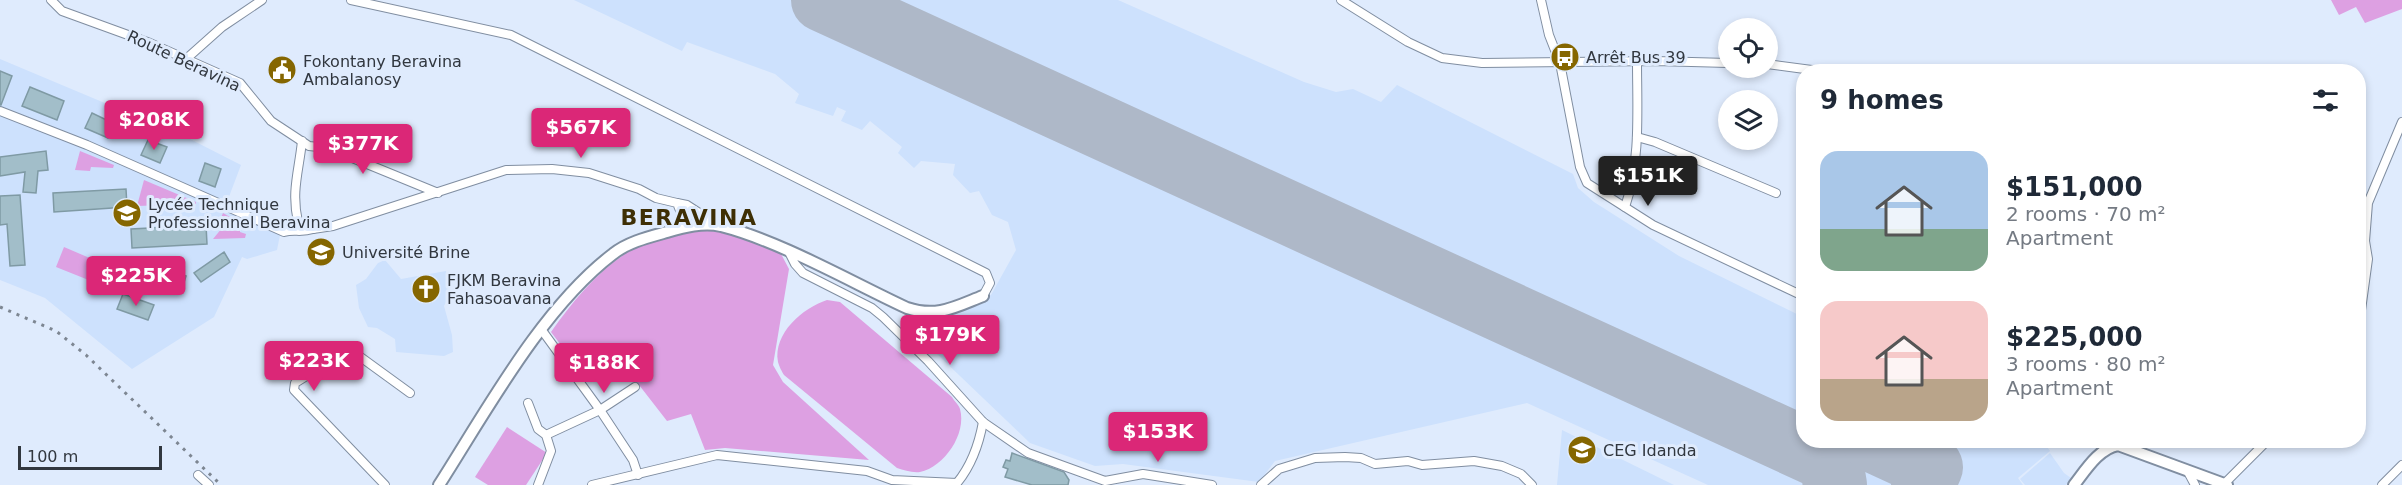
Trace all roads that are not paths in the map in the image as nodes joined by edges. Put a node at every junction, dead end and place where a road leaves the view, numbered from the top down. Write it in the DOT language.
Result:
graph roads {
  1 [pos="51,0"];
  2 [pos="262,0"];
  3 [pos="351,0"];
  4 [pos="1341,0"];
  5 [pos="1541,0"];
  6 [pos="185,60"];
  7 [pos="1637,61"];
  8 [pos="1560,63"];
  9 [pos="1718,63"];
  10 [pos="1778,65"];
  11 [pos="1796,68"];
  12 [pos="0,111"];
  13 [pos="2402,122"];
  14 [pos="1636,137"];
  15 [pos="302,141"];
  16 [pos="438,193"];
  17 [pos="1776,193"];
  18 [pos="677,203"];
  19 [pos="1625,207"];
  20 [pos="720,226"];
  21 [pos="2366,228"];
  22 [pos="313,229"];
  23 [pos="678,229"];
  24 [pos="2366,247"];
  25 [pos="789,252"];
  26 [pos="2366,274"];
  27 [pos="1796,293"];
  28 [pos="983,296"];
  29 [pos="541,329"];
  30 [pos="635,387"];
  31 [pos="410,393"];
  32 [pos="528,403"];
  33 [pos="600,410"];
  34 [pos="983,422"];
  35 [pos="546,435"];
  36 [pos="2105,448"];
  37 [pos="2128,448"];
  38 [pos="2260,448"];
  39 [pos="2402,465"];
  40 [pos="2187,470"];
  41 [pos="198,475"];
  42 [pos="638,475"];
  43 [pos="2226,484"];
  44 [pos="209,485"];
  45 [pos="385,485"];
  46 [pos="439,485"];
  47 [pos="538,485"];
  48 [pos="592,485"];
  49 [pos="1212,485"];
  50 [pos="1261,485"];
  51 [pos="1532,485"];
  52 [pos="2074,485"];
  53 [pos="2195,485"];
  54 [pos="2382,485"];
  1 -- 6 [label="street, Route Beravina"];
  2 -- 6 [label="street"];
  3 -- 28 [label="street"];
  4 -- 8 [label="street"];
  5 -- 8 [label="street"];
  6 -- 15 [label="street, Route Beravina"];
  7 -- 8 [label="street"];
  7 -- 9 [label="street"];
  7 -- 14 [label="street"];
  8 -- 19 [label="street"];
  10 -- 11 [label="street"];
  12 -- 22 [label="street"];
  13 -- 21 [label="street"];
  14 -- 17 [label="street"];
  14 -- 19 [label="street"];
  15 -- 16 [label="street, Route Beravina"];
  15 -- 22 [label="street"];
  16 -- 18 [label="street"];
  16 -- 22 [label="street"];
  18 -- 20 [label="street"];
  18 -- 23 [label="street"];
  19 -- 27 [label="street"];
  20 -- 23 [label="street"];
  20 -- 25 [label="street"];
  23 -- 29 [label="street"];
  24 -- 26 [label="street"];
  25 -- 28 [label="street"];
  25 -- 34 [label="street"];
  29 -- 33 [label="street"];
  29 -- 46 [label="street"];
  30 -- 33 [label="street"];
  31 -- 45 [label="street"];
  32 -- 35 [label="street"];
  33 -- 35 [label="street"];
  33 -- 42 [label="street"];
  34 -- 42 [label="street"];
  34 -- 49 [label="street"];
  35 -- 47 [label="street"];
  36 -- 52 [label="street"];
  37 -- 40 [label="street"];
  38 -- 43 [label="street"];
  39 -- 54 [label="street"];
  40 -- 43 [label="street"];
  40 -- 53 [label="street"];
  41 -- 44 [label="street"];
  42 -- 48 [label="street"];
  50 -- 51 [label="street"];
}
